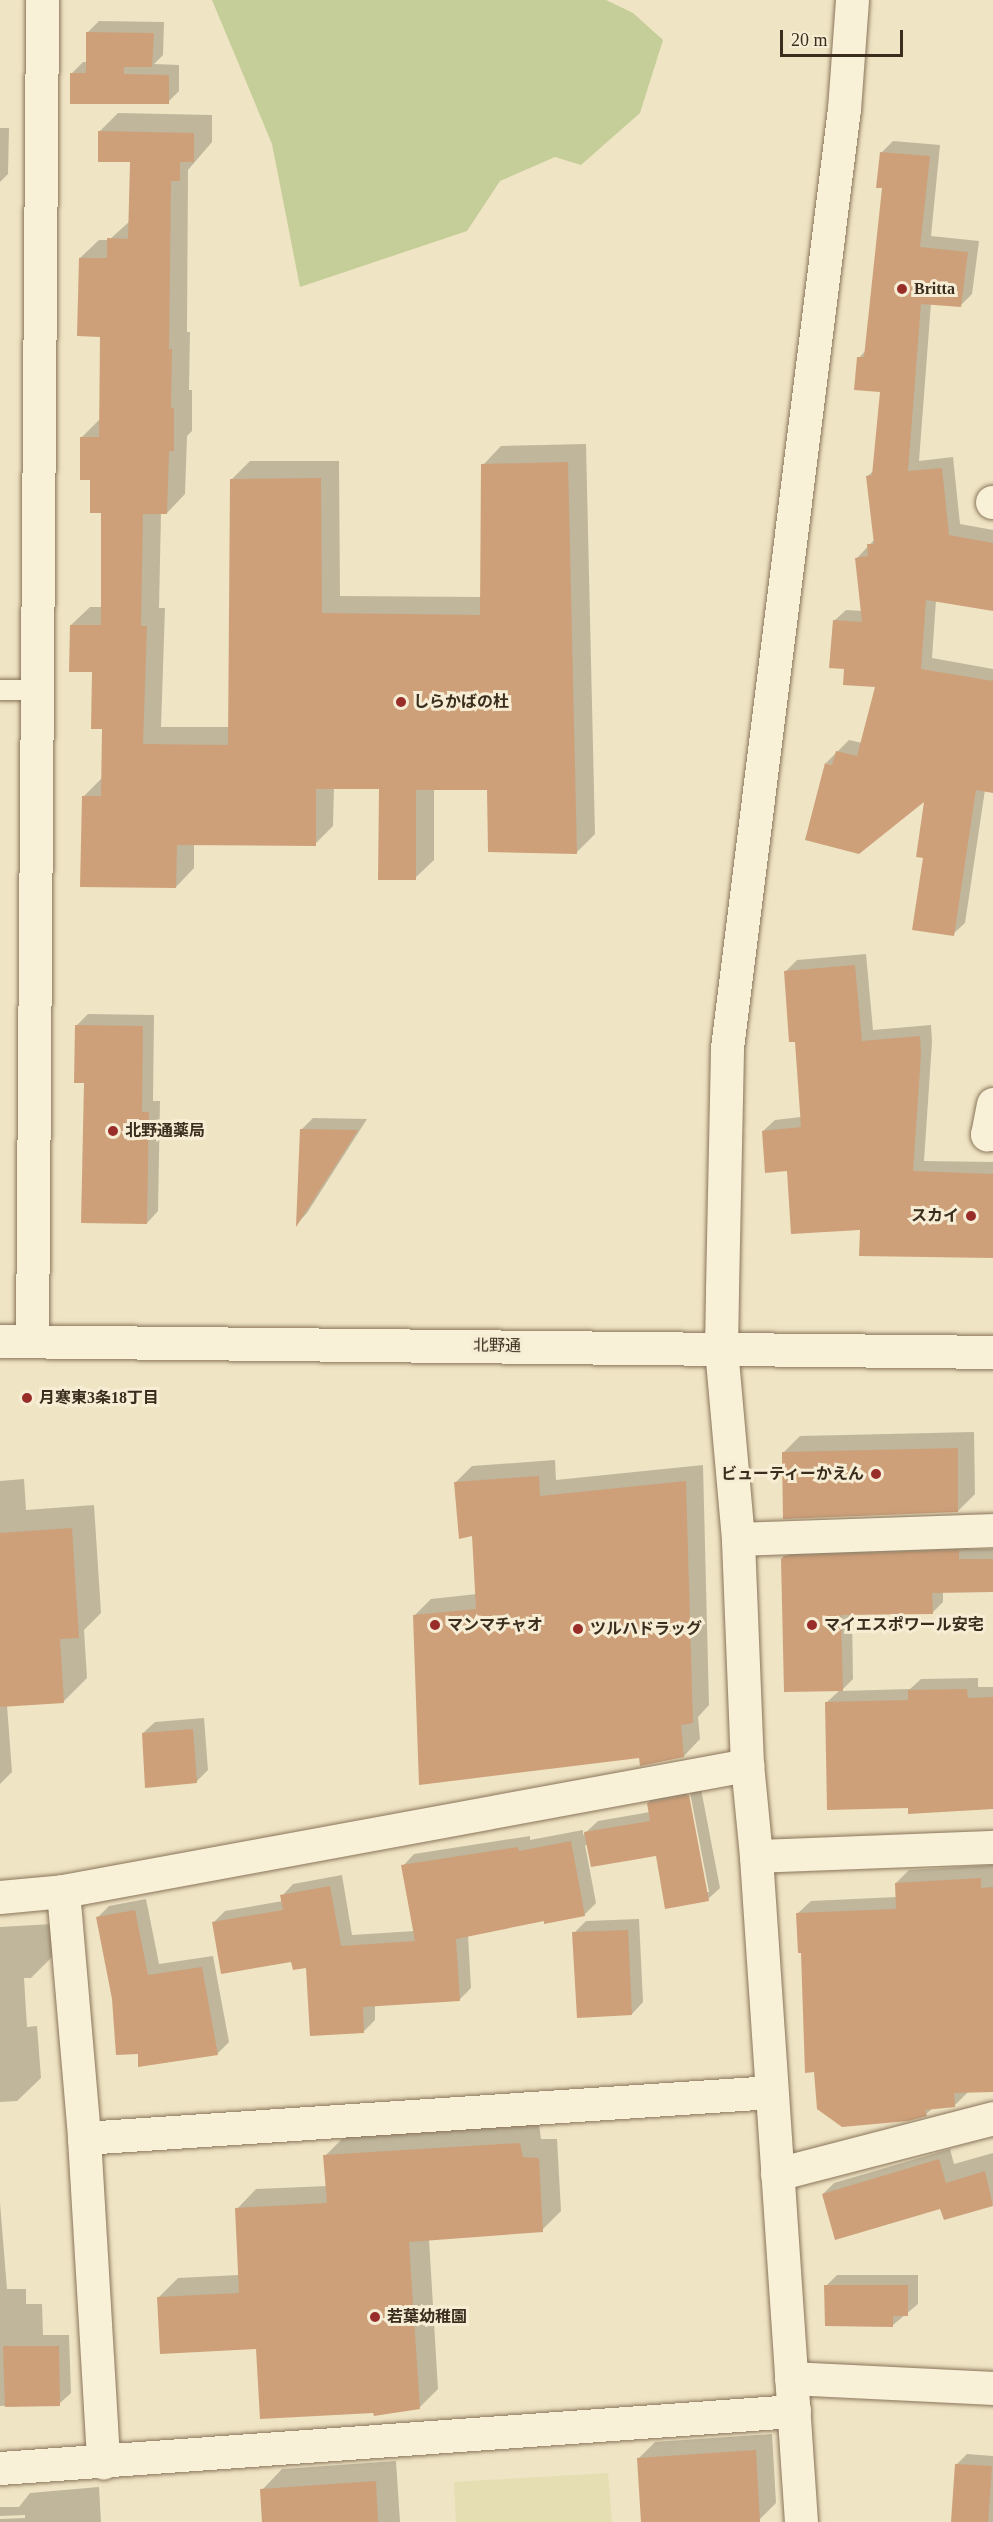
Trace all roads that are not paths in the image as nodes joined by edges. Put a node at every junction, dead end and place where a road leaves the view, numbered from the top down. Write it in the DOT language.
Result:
graph roads {
  1 [pos="42,0"];
  2 [pos="852,0"];
  3 [pos="0,690"];
  4 [pos="37,690"];
  5 [pos="993,1104"];
  6 [pos="993,1134"];
  7 [pos="0,1341"];
  8 [pos="32,1341"];
  9 [pos="721,1348"];
  10 [pos="993,1352"];
  11 [pos="993,1530"];
  12 [pos="738,1539"];
  13 [pos="747,1765"];
  14 [pos="993,1847"];
  15 [pos="756,1856"];
  16 [pos="63,1891"];
  17 [pos="0,1898"];
  18 [pos="771,2092"];
  19 [pos="993,2118"];
  20 [pos="84,2138"];
  21 [pos="777,2174"];
  22 [pos="792,2378"];
  23 [pos="993,2388"];
  24 [pos="794,2411"];
  25 [pos="103,2462"];
  26 [pos="0,2468"];
  27 [pos="801,2522"];
  1 -- 4 [label="street"];
  2 -- 9 [label="street"];
  3 -- 4 [label="lane"];
  4 -- 8 [label="street"];
  5 -- 6 [label="street"];
  7 -- 8 [label="street, 北野通"];
  8 -- 9 [label="street, 北野通"];
  9 -- 10 [label="street, 北野通"];
  9 -- 12 [label="street"];
  11 -- 12 [label="street"];
  12 -- 13 [label="street"];
  13 -- 15 [label="street"];
  13 -- 16 [label="street"];
  14 -- 15 [label="street"];
  15 -- 18 [label="street"];
  16 -- 17 [label="street"];
  16 -- 20 [label="street"];
  18 -- 20 [label="street"];
  18 -- 21 [label="street"];
  19 -- 21 [label="street"];
  20 -- 25 [label="street"];
  21 -- 22 [label="street"];
  22 -- 23 [label="street"];
  22 -- 24 [label="street"];
  24 -- 25 [label="street"];
  24 -- 27 [label="street"];
  25 -- 26 [label="street"];
}
